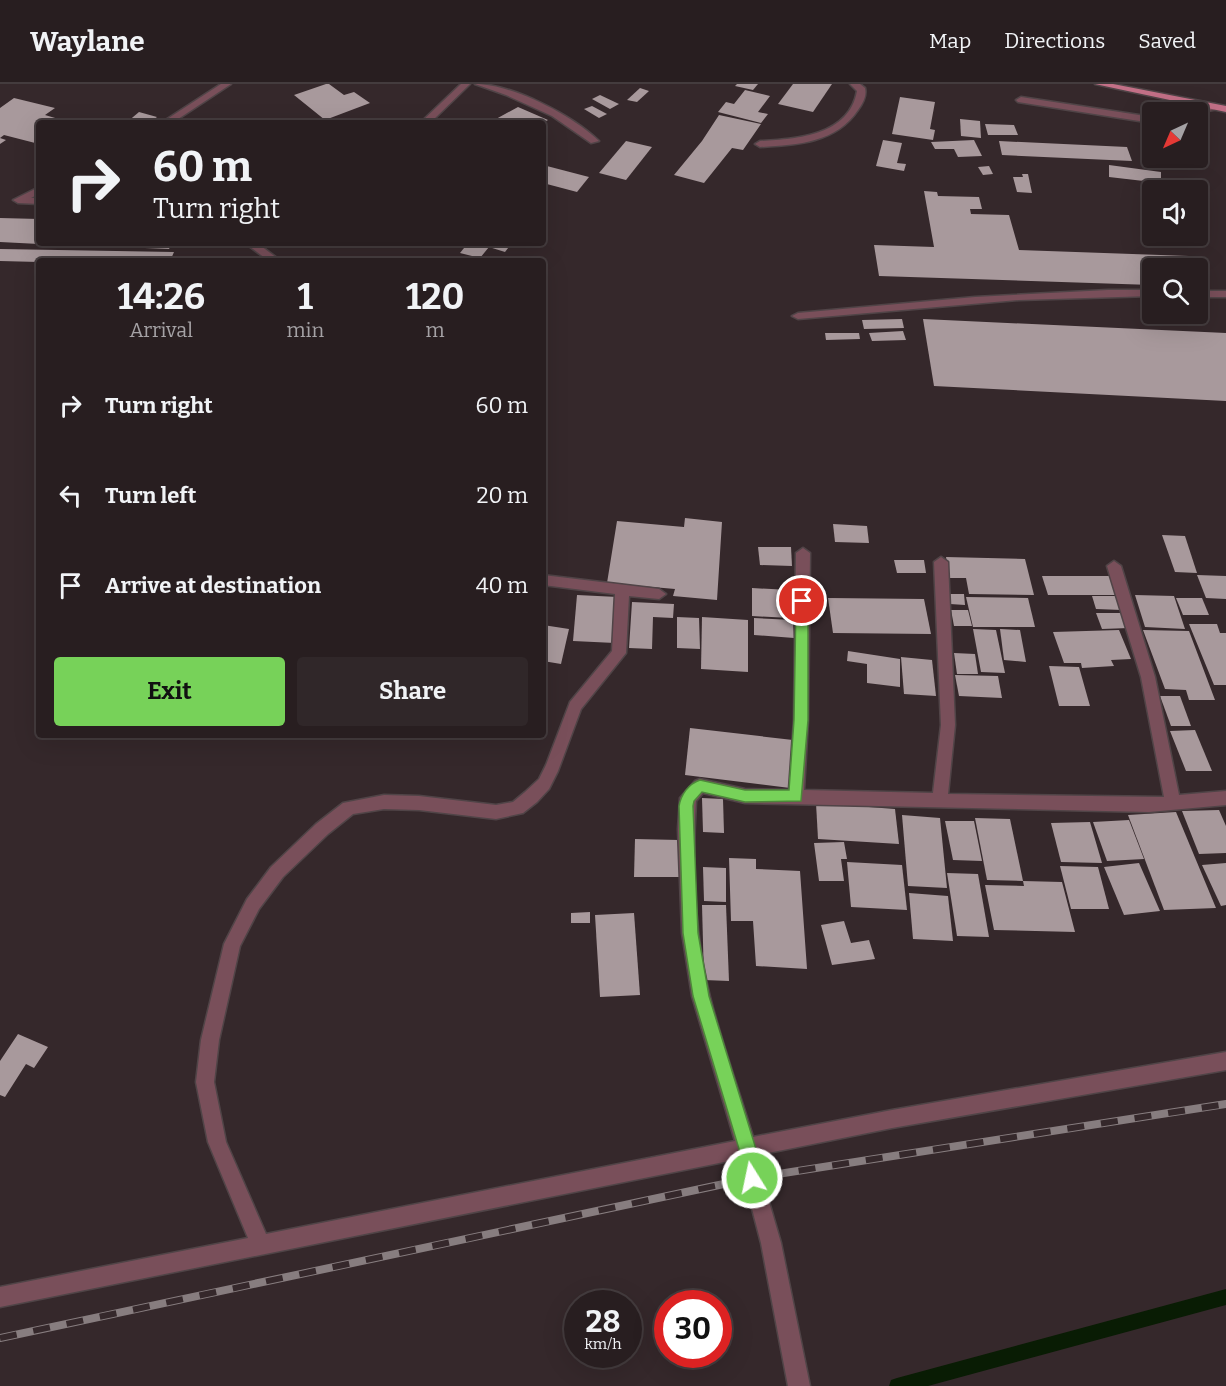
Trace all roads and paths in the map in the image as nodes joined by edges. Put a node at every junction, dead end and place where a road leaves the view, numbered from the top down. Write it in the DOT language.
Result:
graph roads {
  1 [pos="227,84"];
  2 [pos="465,84"];
  3 [pos="479,84"];
  4 [pos="854,84"];
  5 [pos="1099,84"];
  6 [pos="1021,100"];
  7 [pos="1215,107"];
  8 [pos="1208,108"];
  9 [pos="1226,110"];
  10 [pos="171,120"];
  11 [pos="427,120"];
  12 [pos="1142,120"];
  13 [pos="594,141"];
  14 [pos="760,144"];
  15 [pos="36,191"];
  16 [pos="36,201"];
  17 [pos="254,246"];
  18 [pos="272,258"];
  19 [pos="1142,293"];
  20 [pos="1208,294"];
  21 [pos="1226,294"];
  22 [pos="798,316"];
  23 [pos="802,553"];
  24 [pos="941,562"];
  25 [pos="1114,566"];
  26 [pos="546,580"];
  27 [pos="622,590"];
  28 [pos="659,594"];
  29 [pos="796,797"];
  30 [pos="1226,798"];
  31 [pos="940,800"];
  32 [pos="1173,802"];
  33 [pos="1226,1061"];
  34 [pos="747,1149"];
  35 [pos="260,1243"];
  36 [pos="0,1297"];
  37 [pos="799,1386"];
  1 -- 10 [label="street"];
  2 -- 11 [label="street"];
  3 -- 13 [label="street"];
  4 -- 14 [label="street"];
  5 -- 7 [label="main road"];
  6 -- 12 [label="street"];
  7 -- 8 [label="street"];
  7 -- 9 [label="main road"];
  15 -- 16 [label="street"];
  17 -- 18 [label="street"];
  19 -- 22 [label="street"];
  20 -- 21 [label="street"];
  23 -- 29 [label="street"];
  24 -- 31 [label="street"];
  25 -- 32 [label="street"];
  26 -- 27 [label="street"];
  27 -- 28 [label="street"];
  27 -- 35 [label="street"];
  29 -- 31 [label="street"];
  29 -- 34 [label="street"];
  30 -- 32 [label="street"];
  31 -- 32 [label="street"];
  33 -- 34 [label="street"];
  34 -- 35 [label="street"];
  34 -- 37 [label="street"];
  35 -- 36 [label="street"];
}
